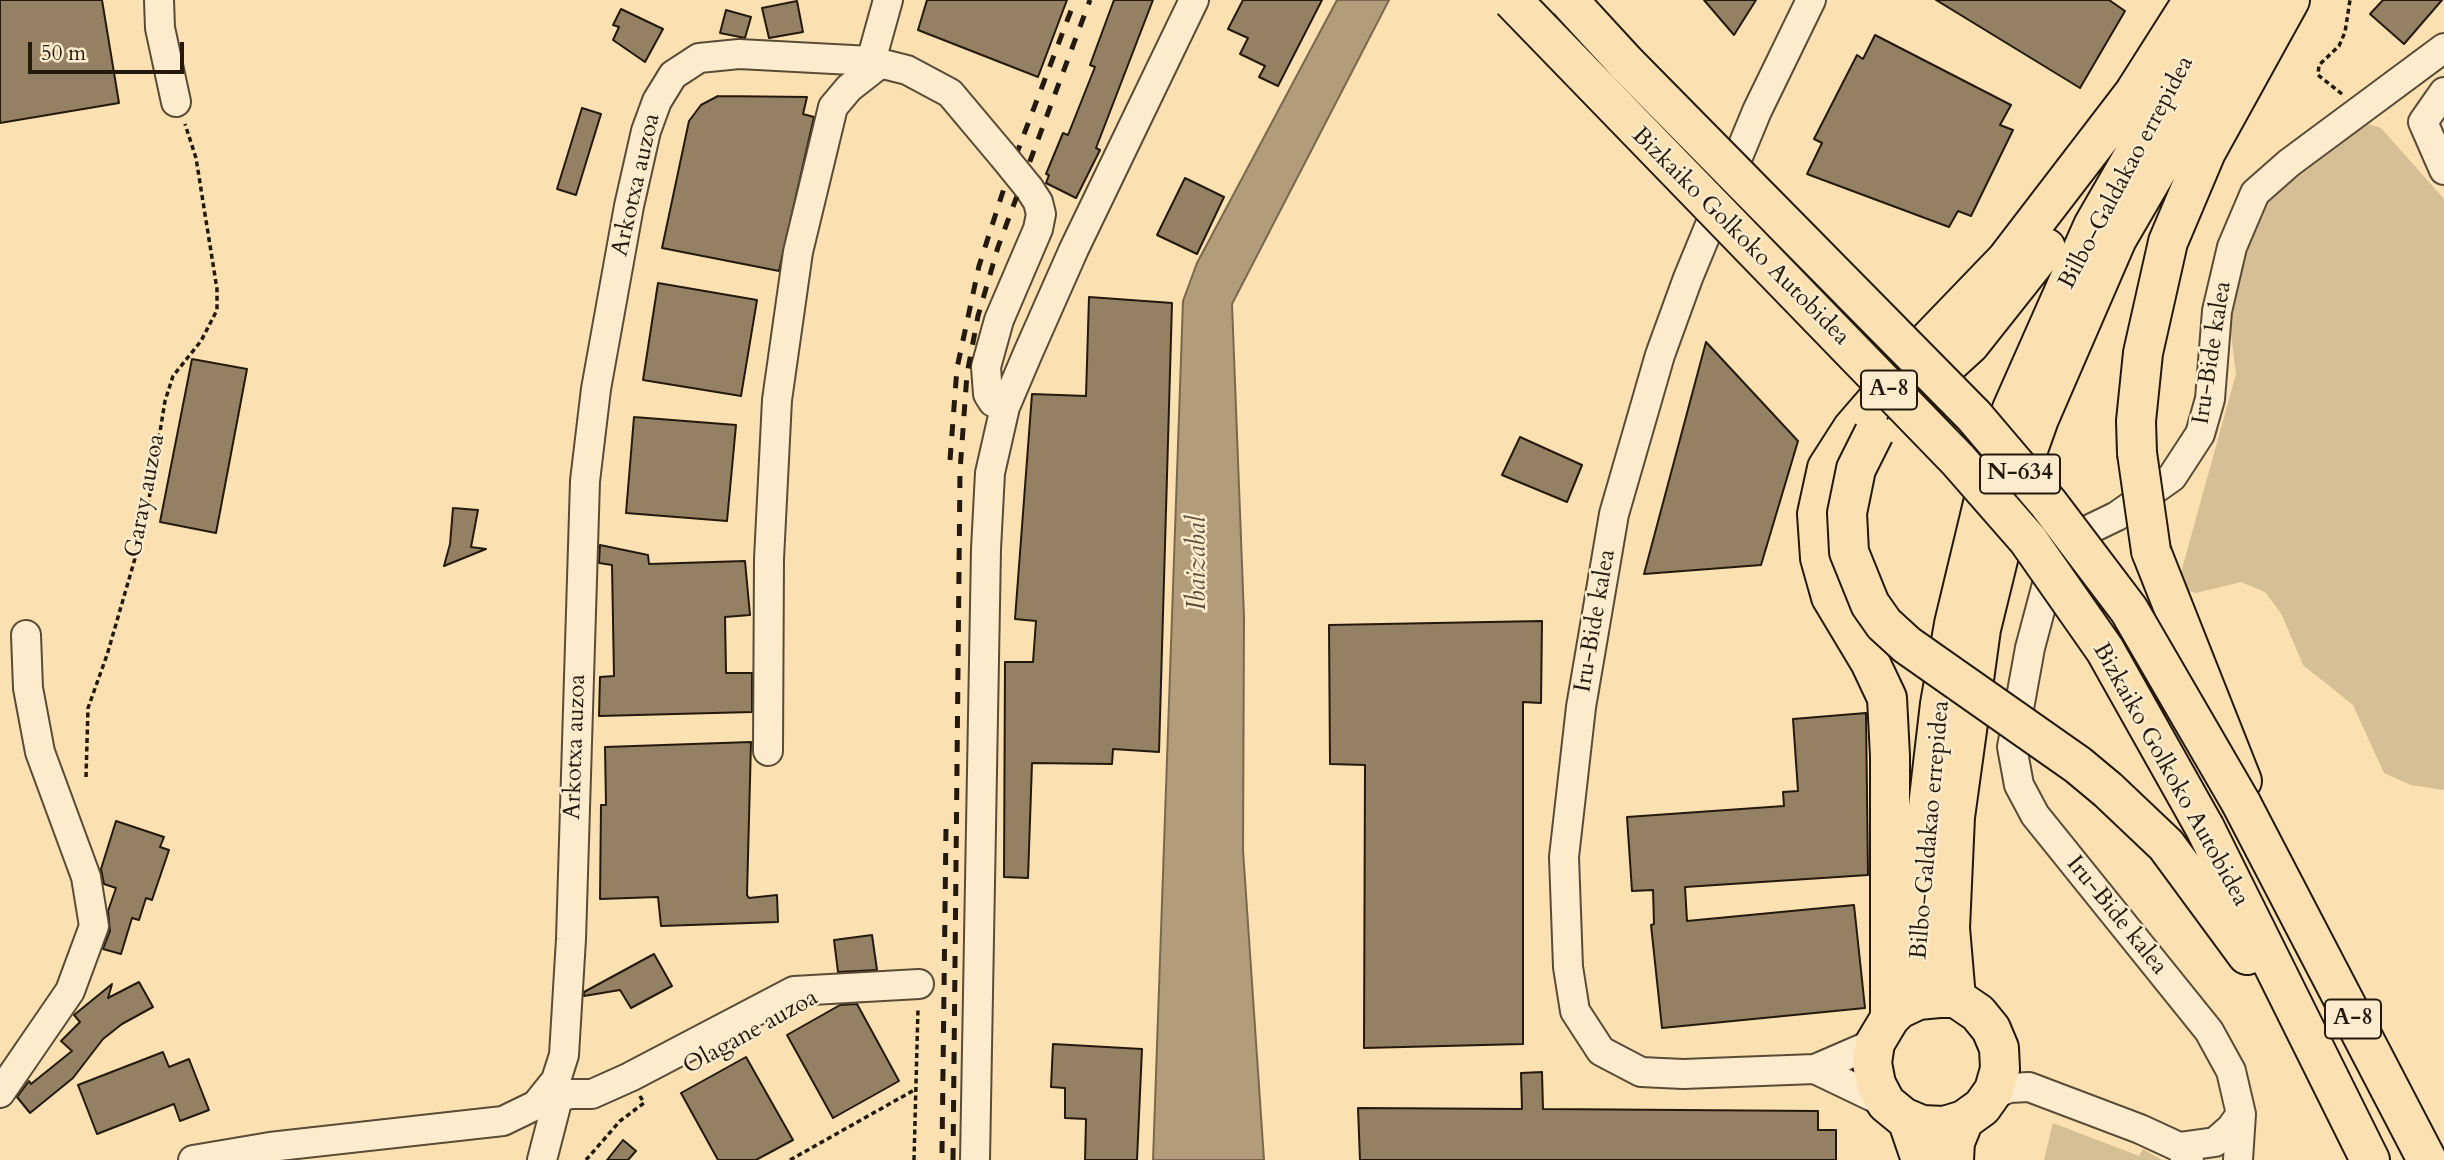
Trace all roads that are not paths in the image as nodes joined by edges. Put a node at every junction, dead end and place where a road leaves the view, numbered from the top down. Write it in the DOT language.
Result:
graph roads {
  1 [pos="159,0"];
  2 [pos="888,0"];
  3 [pos="1194,0"];
  4 [pos="1511,0"];
  5 [pos="1568,0"];
  6 [pos="1811,0"];
  7 [pos="2193,0"];
  8 [pos="2223,0"];
  9 [pos="2256,0"];
  10 [pos="2290,0"];
  11 [pos="2444,48"];
  12 [pos="2192,52"];
  13 [pos="876,62"];
  14 [pos="2444,92"];
  15 [pos="176,102"];
  16 [pos="2444,170"];
  17 [pos="1005,407"];
  18 [pos="26,635"];
  19 [pos="768,751"];
  20 [pos="2281,876"];
  21 [pos="919,984"];
  22 [pos="1956,998"];
  23 [pos="1891,1022"];
  24 [pos="2304,1033"];
  25 [pos="1999,1048"];
  26 [pos="9,1058"];
  27 [pos="1815,1069"];
  28 [pos="2029,1087"];
  29 [pos="0,1093"];
  30 [pos="553,1095"];
  31 [pos="1977,1108"];
  32 [pos="1897,1111"];
  33 [pos="2241,1114"];
  34 [pos="267,1154"];
  35 [pos="2184,1154"];
  36 [pos="193,1160"];
  37 [pos="542,1160"];
  38 [pos="975,1160"];
  39 [pos="1921,1160"];
  40 [pos="1954,1160"];
  41 [pos="2238,1160"];
  42 [pos="2371,1160"];
  43 [pos="2427,1160"];
  1 -- 15 [label="street"];
  2 -- 13 [label="street"];
  3 -- 17 [label="street"];
  4 -- 24 [label="highway, Bizkaiko Golkoko Autobidea / A-8, bridge"];
  5 -- 20 [label="highway, Bizkaiko Golkoko Autobidea / A-8, bridge"];
  6 -- 27 [label="street, Iru-Bide kalea"];
  7 -- 23 [label="highway"];
  8 -- 12 [label="highway, Bilbo-Galdakao errepidea / N-634"];
  9 -- 22 [label="highway, Bilbo-Galdakao errepidea / N-634"];
  10 -- 20 [label="highway, bridge"];
  11 -- 33 [label="street, Iru-Bide kalea"];
  12 -- 23 [label="highway, Bilbo-Galdakao errepidea / N-634"];
  12 -- 24 [label="highway, bridge"];
  13 -- 17 [label="street, bridge"];
  13 -- 19 [label="street"];
  13 -- 30 [label="street, Arkotxa auzoa"];
  14 -- 16 [label="street"];
  17 -- 38 [label="street"];
  18 -- 26 [label="street"];
  20 -- 43 [label="highway, Bizkaiko Golkoko Autobidea / A-8"];
  21 -- 30 [label="street"];
  22 -- 23 [label="highway"];
  22 -- 25 [label="highway"];
  23 -- 27 [label="street"];
  23 -- 32 [label="highway"];
  24 -- 42 [label="highway, Bizkaiko Golkoko Autobidea / A-8"];
  25 -- 28 [label="street"];
  25 -- 31 [label="highway"];
  26 -- 29 [label="street"];
  27 -- 32 [label="street"];
  28 -- 31 [label="street"];
  28 -- 35 [label="street"];
  30 -- 34 [label="street, Arkotxa auzoa"];
  30 -- 37 [label="street"];
  31 -- 32 [label="highway"];
  31 -- 40 [label="highway"];
  32 -- 39 [label="highway"];
  33 -- 35 [label="street"];
  33 -- 41 [label="street, Iru-Bide kalea"];
  34 -- 36 [label="street, Arkotxa auzoa"];
}
